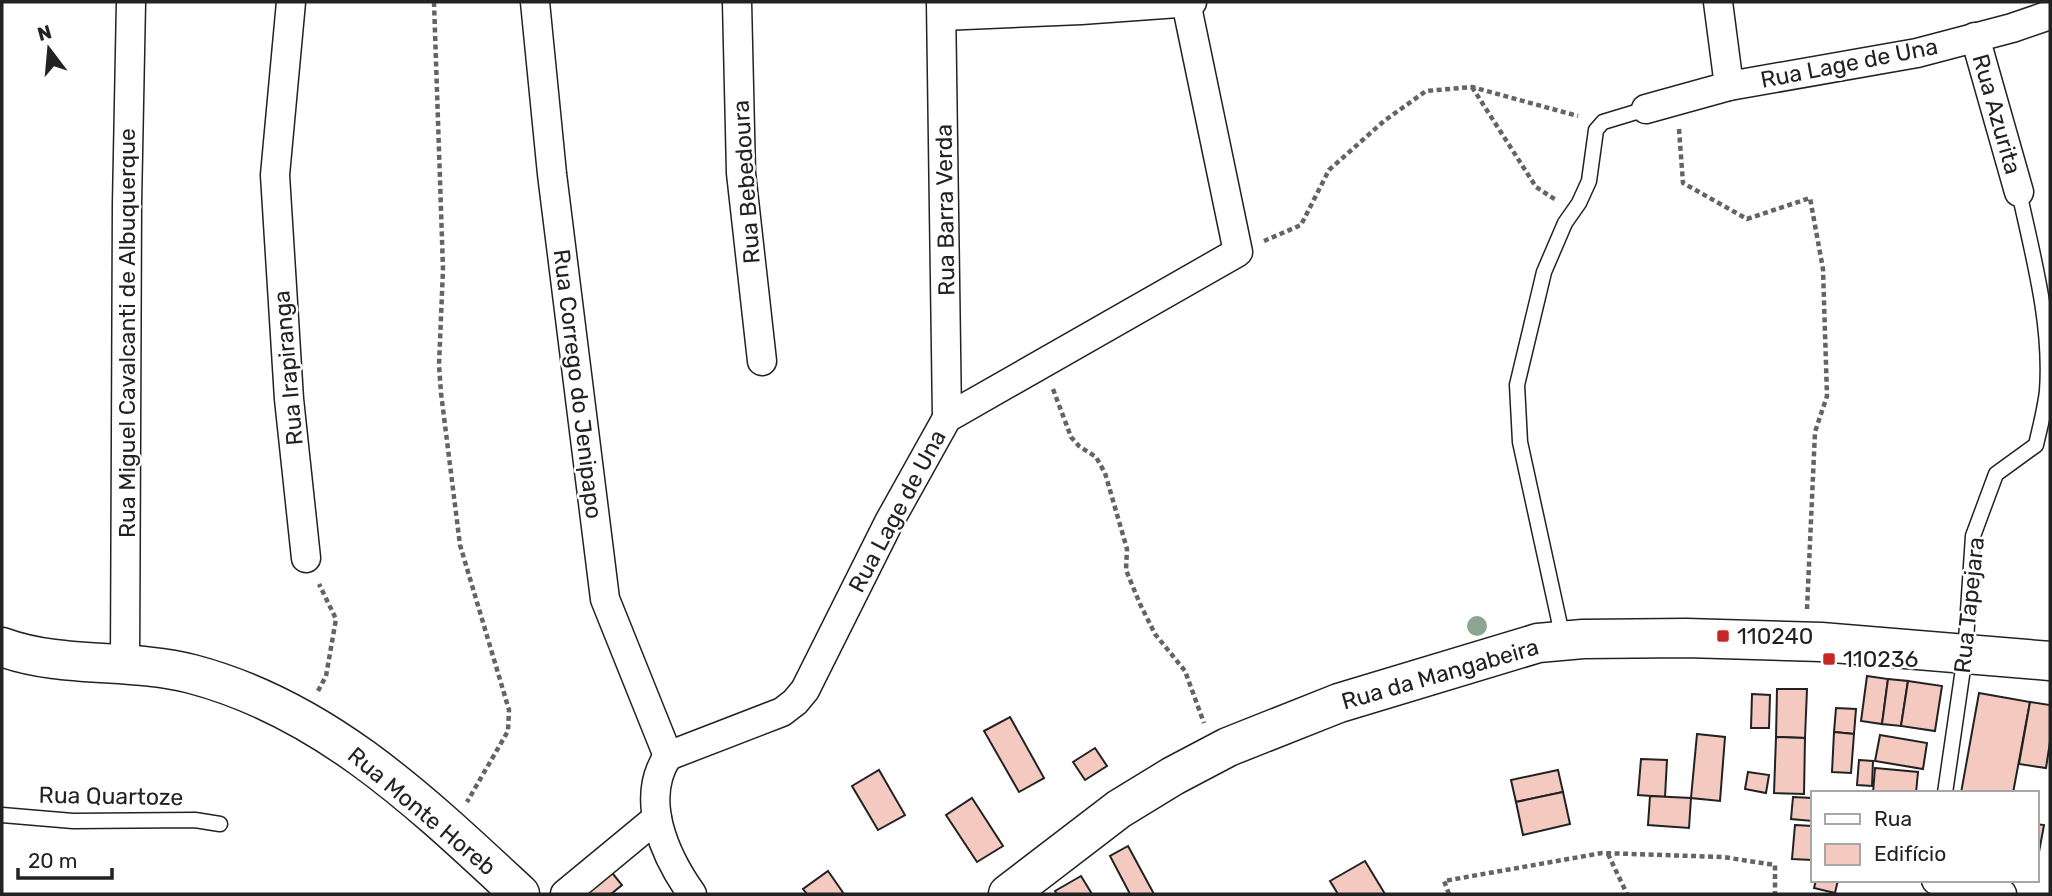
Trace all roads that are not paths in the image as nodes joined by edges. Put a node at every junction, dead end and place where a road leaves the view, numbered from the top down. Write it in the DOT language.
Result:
graph roads {
  1 [pos="131,2"];
  2 [pos="291,2"];
  3 [pos="535,2"];
  4 [pos="737,2"];
  5 [pos="1179,2"];
  6 [pos="1718,2"];
  7 [pos="942,9"];
  8 [pos="2050,15"];
  9 [pos="1975,37"];
  10 [pos="1729,86"];
  11 [pos="1646,109"];
  12 [pos="2019,192"];
  13 [pos="762,361"];
  14 [pos="947,418"];
  15 [pos="306,558"];
  16 [pos="1563,640"];
  17 [pos="2,647"];
  18 [pos="1965,655"];
  19 [pos="2050,661"];
  20 [pos="125,665"];
  21 [pos="668,756"];
  22 [pos="1945,791"];
  23 [pos="2,815"];
  24 [pos="657,818"];
  25 [pos="220,824"];
  26 [pos="1945,882"];
  27 [pos="520,894"];
  28 [pos="565,894"];
  29 [pos="692,894"];
  30 [pos="1008,894"];
  31 [pos="2001,894"];
  1 -- 20 [label="street, Rua Miguel Cavalcanti de Albuquerque"];
  2 -- 15 [label="street, Rua Irapiranga"];
  3 -- 21 [label="street, Rua Corrego do Jenipapo"];
  4 -- 13 [label="street, Rua Bebedoura"];
  5 -- 7 [label="street"];
  5 -- 14 [label="street, Rua Lage de Una"];
  6 -- 10 [label="street"];
  7 -- 14 [label="street, Rua Barra Verda"];
  8 -- 9 [label="street, Rua Lage de Una"];
  9 -- 10 [label="street, Rua Lage de Una"];
  9 -- 12 [label="street, Rua Azurita"];
  10 -- 11 [label="street, Rua Lage de Una"];
  11 -- 16 [label="lane"];
  12 -- 18 [label="lane, Rua Tapejara"];
  14 -- 21 [label="street, Rua Lage de Una"];
  16 -- 18 [label="street, Rua da Mangabeira"];
  16 -- 30 [label="street, Rua da Mangabeira"];
  17 -- 20 [label="street, Rua Monte Horeb"];
  18 -- 19 [label="street, Rua da Mangabeira"];
  18 -- 22 [label="lane, Rua Tapejara"];
  20 -- 27 [label="street, Rua Monte Horeb"];
  21 -- 24 [label="street"];
  23 -- 25 [label="lane, Rua Quartoze"];
  24 -- 28 [label="street"];
  24 -- 29 [label="street"];
  26 -- 31 [label="street"];
}
